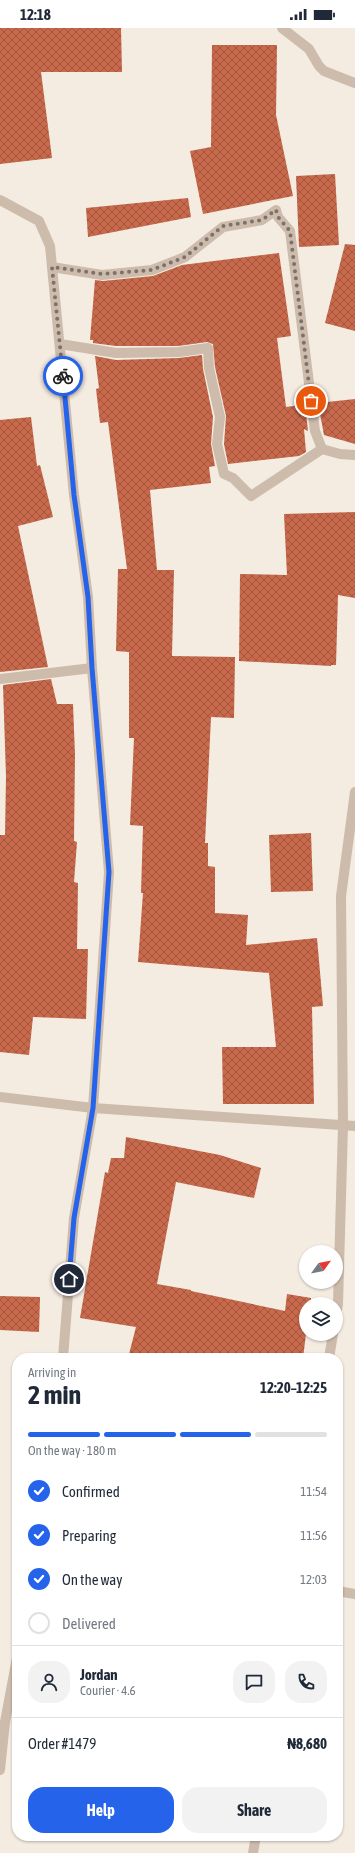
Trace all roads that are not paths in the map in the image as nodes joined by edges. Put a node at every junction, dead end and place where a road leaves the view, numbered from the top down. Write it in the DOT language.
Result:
graph roads {
  1 [pos="282,28"];
  2 [pos="355,83"];
  3 [pos="0,200"];
  4 [pos="52,267"];
  5 [pos="60,344"];
  6 [pos="322,448"];
  7 [pos="355,455"];
  8 [pos="92,668"];
  9 [pos="0,679"];
  10 [pos="355,792"];
  11 [pos="0,1097"];
  12 [pos="93,1108"];
  13 [pos="343,1126"];
  14 [pos="355,1126"];
  15 [pos="338,1297"];
  16 [pos="332,1341"];
  17 [pos="63,1353"];
  18 [pos="330,1353"];
  19 [pos="343,1592"];
  20 [pos="355,1594"];
  21 [pos="12,1685"];
  22 [pos="0,1770"];
  23 [pos="255,1841"];
  24 [pos="253,1853"];
  1 -- 2 [label="street"];
  3 -- 4 [label="street"];
  4 -- 5 [label="street"];
  4 -- 6 [label="street"];
  5 -- 6 [label="street"];
  5 -- 8 [label="street"];
  6 -- 7 [label="street"];
  8 -- 9 [label="street"];
  8 -- 12 [label="street"];
  10 -- 13 [label="street"];
  11 -- 12 [label="street"];
  12 -- 13 [label="street"];
  12 -- 17 [label="street"];
  13 -- 14 [label="street"];
  13 -- 15 [label="street"];
  16 -- 18 [label="street"];
  19 -- 20 [label="street"];
  21 -- 22 [label="street"];
  23 -- 24 [label="street"];
}
